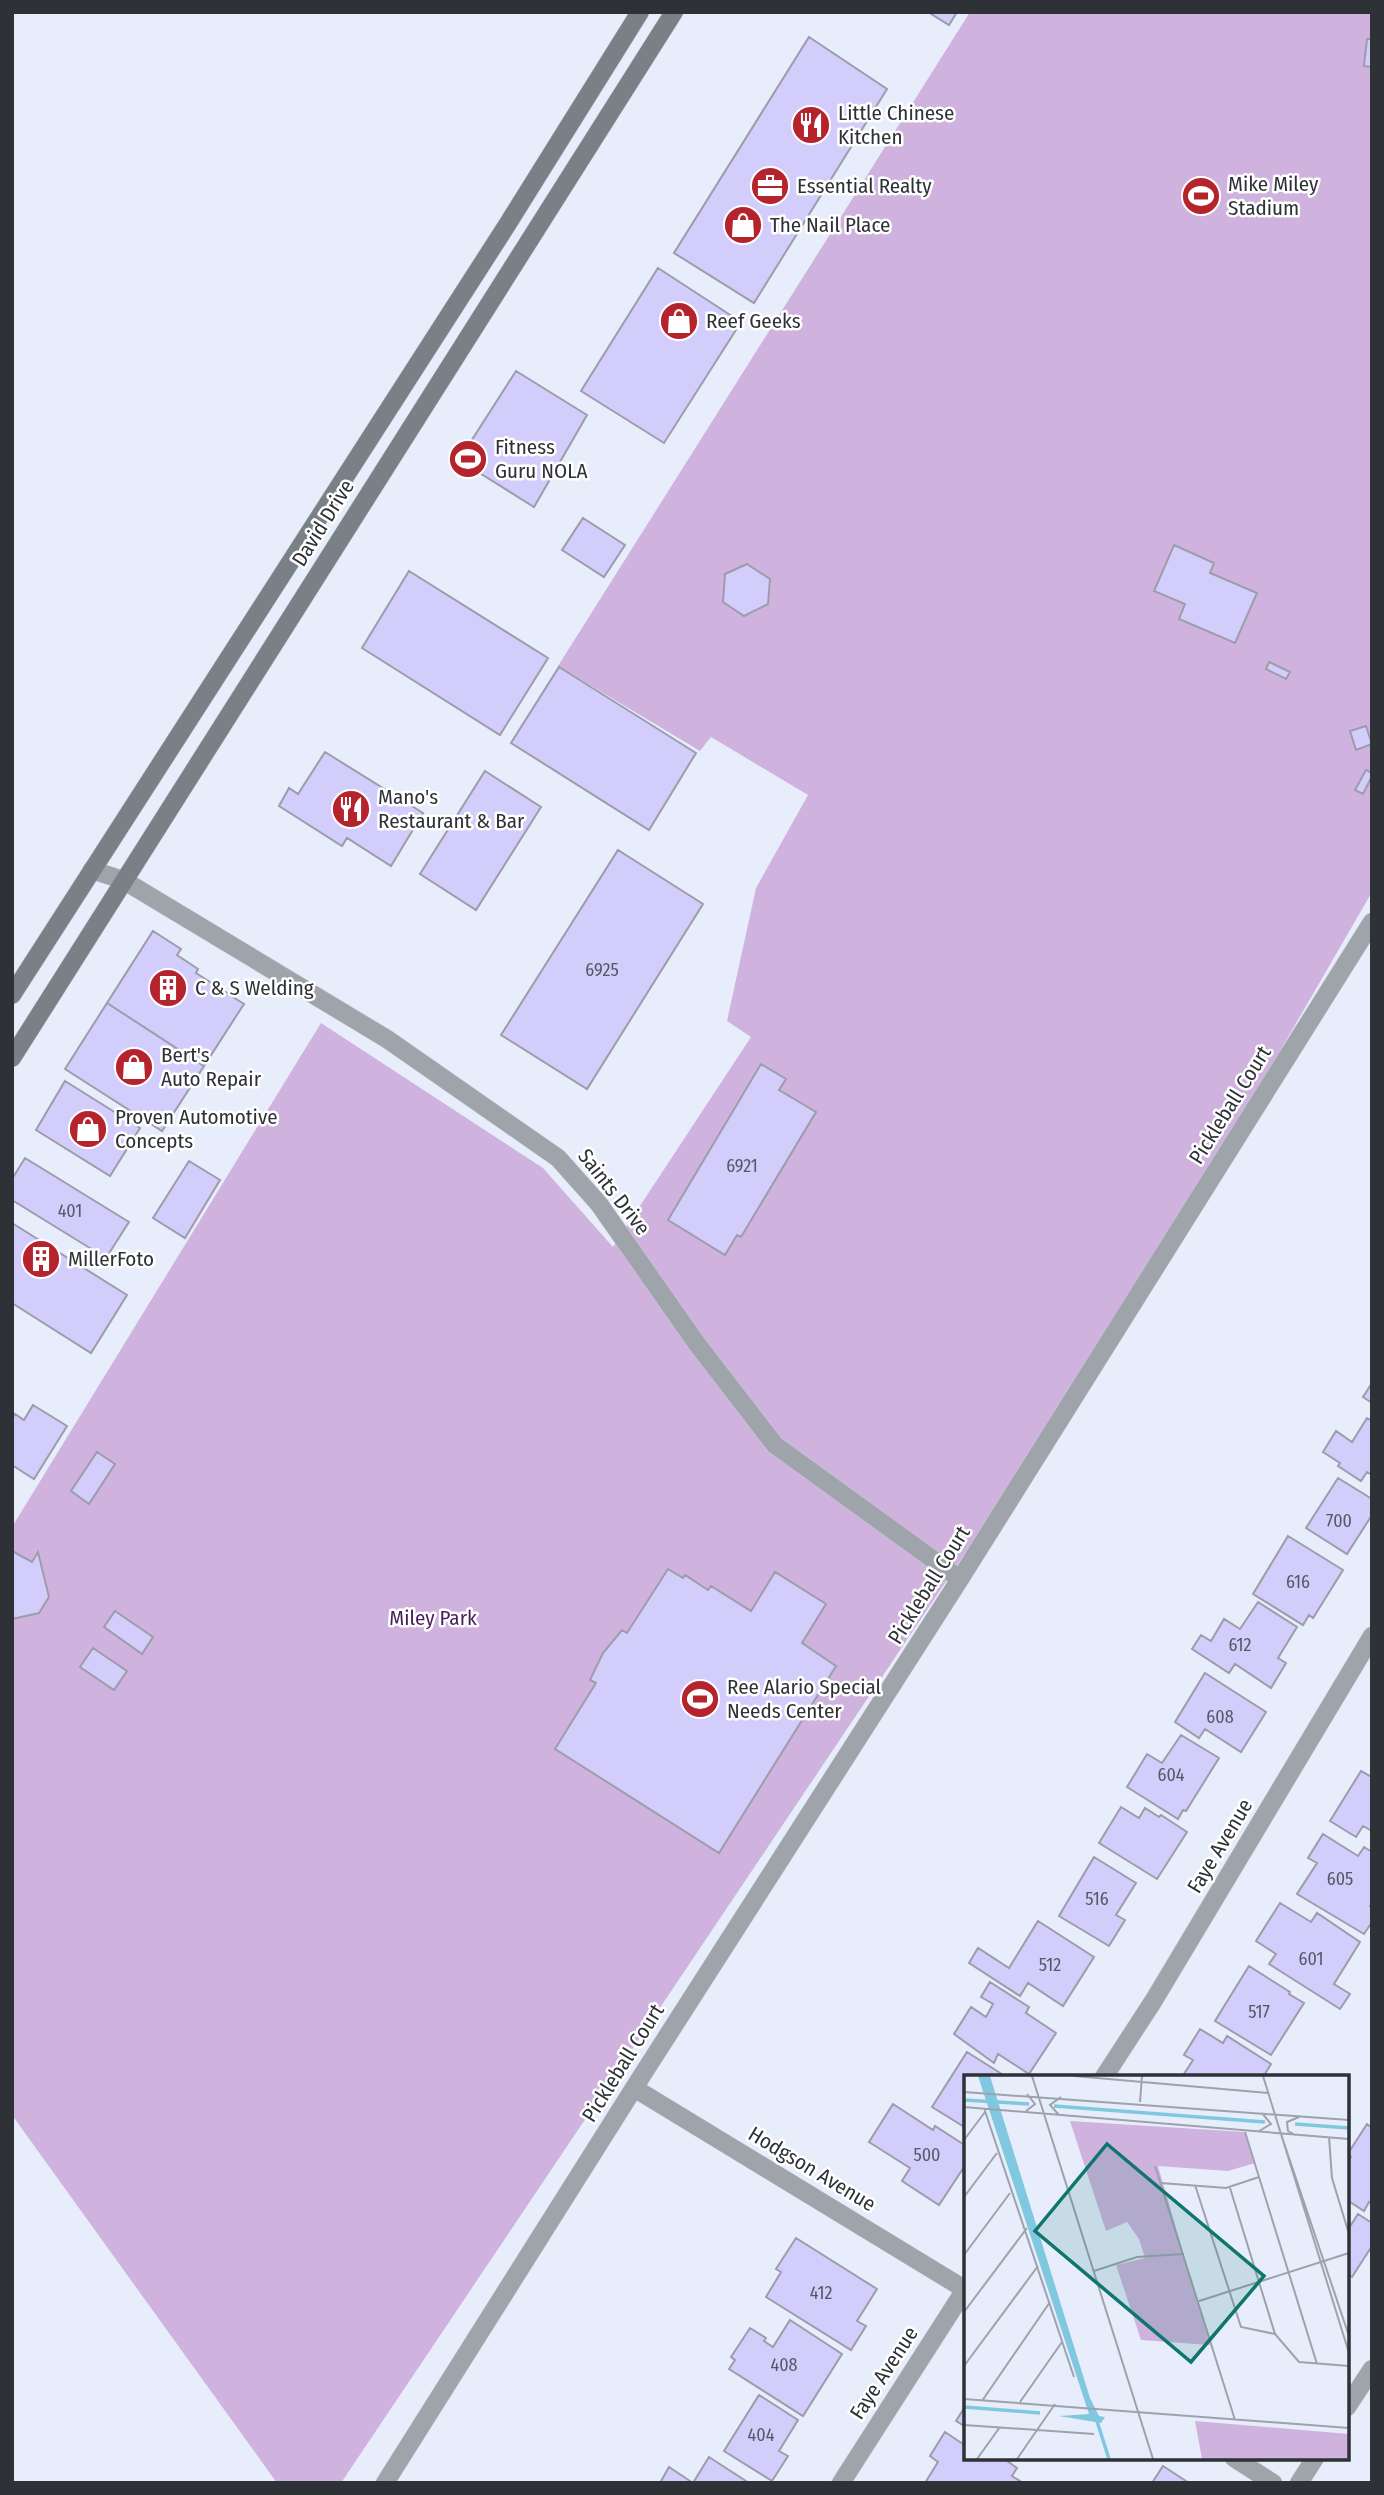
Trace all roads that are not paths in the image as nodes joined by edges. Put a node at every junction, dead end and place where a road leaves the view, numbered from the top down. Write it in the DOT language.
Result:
graph roads {
  1 [pos="640,12"];
  2 [pos="674,12"];
  3 [pos="92,870"];
  4 [pos="123,880"];
  5 [pos="1372,922"];
  6 [pos="12,995"];
  7 [pos="12,1058"];
  8 [pos="960,1579"];
  9 [pos="1372,1636"];
  10 [pos="1105,2075"];
  11 [pos="634,2088"];
  12 [pos="964,2288"];
  13 [pos="964,2292"];
  14 [pos="1372,2369"];
  15 [pos="1349,2404"];
  16 [pos="1237,2460"];
  17 [pos="1314,2460"];
  18 [pos="385,2483"];
  19 [pos="841,2483"];
  20 [pos="1273,2483"];
  21 [pos="1299,2483"];
  1 -- 3 [label="main road, David Drive"];
  2 -- 4 [label="main road, David Drive"];
  3 -- 4 [label="street, Saints Drive"];
  3 -- 6 [label="main road, David Drive"];
  4 -- 7 [label="main road, David Drive"];
  4 -- 8 [label="street, Saints Drive"];
  5 -- 8 [label="street, Pickleball Court"];
  8 -- 11 [label="street, Pickleball Court"];
  9 -- 10 [label="street, Faye Avenue"];
  11 -- 12 [label="street, Hodgson Avenue"];
  11 -- 18 [label="street, Pickleball Court"];
  13 -- 19 [label="street, Faye Avenue"];
  14 -- 15 [label="street"];
  16 -- 20 [label="street"];
  17 -- 21 [label="street"];
}
